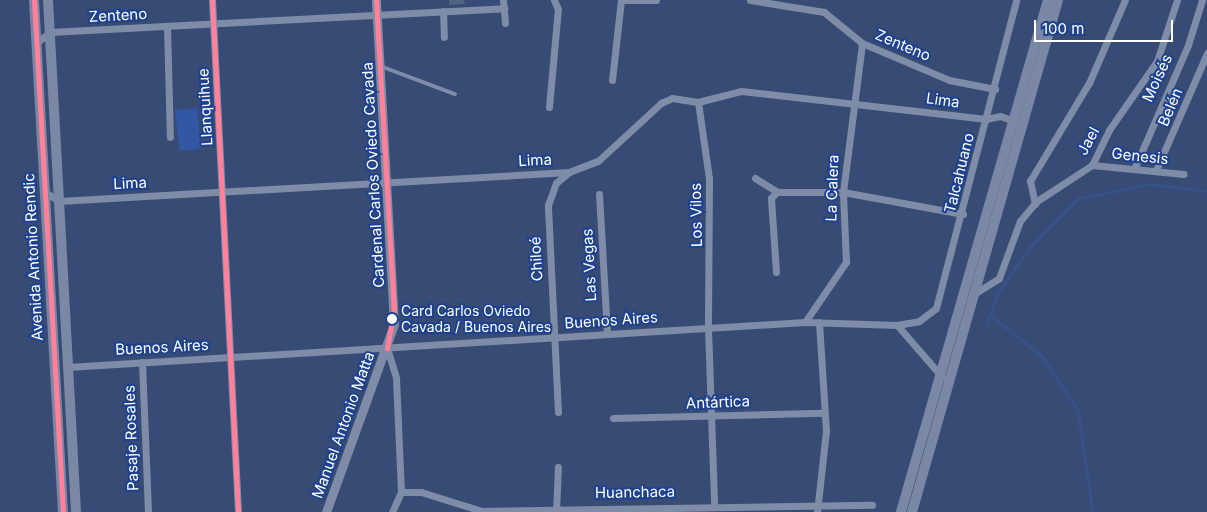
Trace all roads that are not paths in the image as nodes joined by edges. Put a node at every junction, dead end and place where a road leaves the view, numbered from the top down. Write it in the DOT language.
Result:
graph roads {
  1 [pos="34,0"];
  2 [pos="48,0"];
  3 [pos="212,0"];
  4 [pos="376,0"];
  5 [pos="554,0"];
  6 [pos="622,0"];
  7 [pos="656,0"];
  8 [pos="750,0"];
  9 [pos="1016,0"];
  10 [pos="1048,0"];
  11 [pos="1058,0"];
  12 [pos="1125,0"];
  13 [pos="1177,0"];
  14 [pos="1202,0"];
  15 [pos="786,2"];
  16 [pos="503,4"];
  17 [pos="443,11"];
  18 [pos="377,16"];
  19 [pos="505,23"];
  20 [pos="214,24"];
  21 [pos="167,26"];
  22 [pos="50,32"];
  23 [pos="444,37"];
  24 [pos="36,43"];
  25 [pos="862,43"];
  26 [pos="1207,53"];
  27 [pos="380,66"];
  28 [pos="612,80"];
  29 [pos="995,90"];
  30 [pos="455,94"];
  31 [pos="852,101"];
  32 [pos="698,102"];
  33 [pos="991,106"];
  34 [pos="549,107"];
  35 [pos="1000,116"];
  36 [pos="986,119"];
  37 [pos="1018,122"];
  38 [pos="170,136"];
  39 [pos="1092,165"];
  40 [pos="1135,167"];
  41 [pos="1156,170"];
  42 [pos="569,172"];
  43 [pos="1184,174"];
  44 [pos="755,178"];
  45 [pos="386,182"];
  46 [pos="45,192"];
  47 [pos="223,192"];
  48 [pos="777,192"];
  49 [pos="843,192"];
  50 [pos="599,194"];
  51 [pos="59,201"];
  52 [pos="1034,204"];
  53 [pos="963,214"];
  54 [pos="776,272"];
  55 [pos="977,292"];
  56 [pos="805,322"];
  57 [pos="819,322"];
  58 [pos="897,325"];
  59 [pos="708,328"];
  60 [pos="607,334"];
  61 [pos="555,338"];
  62 [pos="387,348"];
  63 [pos="233,357"];
  64 [pos="142,362"];
  65 [pos="68,367"];
  66 [pos="941,377"];
  67 [pos="952,381"];
  68 [pos="558,412"];
  69 [pos="824,413"];
  70 [pos="712,416"];
  71 [pos="613,418"];
  72 [pos="558,467"];
  73 [pos="401,492"];
  74 [pos="820,502"];
  75 [pos="714,504"];
  76 [pos="872,504"];
  77 [pos="556,510"];
  78 [pos="390,511"];
  79 [pos="473,511"];
  80 [pos="483,511"];
  81 [pos="63,512"];
  82 [pos="76,512"];
  83 [pos="148,512"];
  84 [pos="238,512"];
  85 [pos="326,512"];
  86 [pos="817,512"];
  87 [pos="901,512"];
  88 [pos="912,512"];
  1 -- 24 [label="main road, Avenida Antonio Rendic"];
  2 -- 22 [label="main road, Avenida Antonio Rendic"];
  3 -- 20 [label="street, Llanquihue"];
  4 -- 18 [label="street, Cardenal Carlos Oviedo Cavada"];
  5 -- 34 [label="street"];
  6 -- 7 [label="street"];
  6 -- 28 [label="street"];
  8 -- 15 [label="street, Zenteno"];
  9 -- 29 [label="street, Talcahuano"];
  10 -- 37 [label="main road"];
  11 -- 37 [label="main road"];
  12 -- 52 [label="street"];
  13 -- 39 [label="street, Jael"];
  14 -- 40 [label="street, Moisés"];
  15 -- 25 [label="street, Zenteno"];
  16 -- 17 [label="street, Zenteno"];
  16 -- 19 [label="street"];
  17 -- 18 [label="street, Zenteno"];
  17 -- 23 [label="street"];
  18 -- 20 [label="street, Zenteno"];
  18 -- 27 [label="street, Cardenal Carlos Oviedo Cavada"];
  20 -- 21 [label="street, Zenteno"];
  20 -- 47 [label="street, Llanquihue"];
  21 -- 22 [label="street, Zenteno"];
  21 -- 38 [label="street"];
  22 -- 24 [label="street"];
  22 -- 51 [label="main road, Avenida Antonio Rendic"];
  24 -- 46 [label="main road, Avenida Antonio Rendic"];
  25 -- 29 [label="street, Zenteno"];
  25 -- 31 [label="street, La Calera"];
  26 -- 41 [label="street, Belén"];
  27 -- 30 [label="lane"];
  27 -- 45 [label="street, Cardenal Carlos Oviedo Cavada"];
  29 -- 33 [label="street, Talcahuano"];
  31 -- 32 [label="street, Lima"];
  31 -- 36 [label="street, Lima"];
  31 -- 49 [label="street, La Calera"];
  32 -- 42 [label="street, Lima"];
  32 -- 59 [label="street, Los Vilos"];
  33 -- 35 [label="street"];
  33 -- 36 [label="street, Talcahuano"];
  35 -- 36 [label="street, Lima"];
  35 -- 37 [label="street, Lima"];
  36 -- 53 [label="street, Talcahuano"];
  37 -- 55 [label="main road"];
  37 -- 66 [label="main road"];
  39 -- 40 [label="street, Genesis"];
  39 -- 52 [label="street, Jael"];
  40 -- 41 [label="street, Genesis"];
  41 -- 43 [label="street, Genesis"];
  42 -- 45 [label="street, Lima"];
  42 -- 61 [label="street, Chiloé"];
  44 -- 48 [label="street"];
  45 -- 47 [label="street, Lima"];
  45 -- 62 [label="street, Cardenal Carlos Oviedo Cavada"];
  46 -- 51 [label="street"];
  46 -- 81 [label="main road, Avenida Antonio Rendic"];
  47 -- 51 [label="street, Lima"];
  47 -- 63 [label="street, Llanquihue"];
  48 -- 49 [label="street"];
  48 -- 54 [label="street"];
  49 -- 53 [label="street"];
  49 -- 56 [label="street, La Calera"];
  50 -- 60 [label="street, Las Vegas"];
  51 -- 65 [label="main road, Avenida Antonio Rendic"];
  52 -- 55 [label="street, Jael"];
  53 -- 58 [label="street, Talcahuano"];
  55 -- 67 [label="main road"];
  56 -- 57 [label="street, Buenos Aires"];
  56 -- 59 [label="street, Buenos Aires"];
  57 -- 58 [label="street, Buenos Aires"];
  57 -- 69 [label="street"];
  58 -- 66 [label="street"];
  59 -- 60 [label="street, Buenos Aires"];
  59 -- 70 [label="street, Los Vilos"];
  60 -- 61 [label="street, Buenos Aires"];
  61 -- 62 [label="street, Buenos Aires"];
  61 -- 68 [label="street, Chiloé"];
  62 -- 63 [label="street, Buenos Aires"];
  62 -- 73 [label="street"];
  62 -- 85 [label="street, Manuel Antonio Matta"];
  63 -- 64 [label="street, Buenos Aires"];
  63 -- 84 [label="street, Llanquihue"];
  64 -- 65 [label="street, Buenos Aires"];
  64 -- 83 [label="street, Pasaje Rosales"];
  65 -- 82 [label="main road, Avenida Antonio Rendic"];
  66 -- 67 [label="street"];
  66 -- 87 [label="main road"];
  67 -- 88 [label="main road"];
  69 -- 70 [label="street, Antártica"];
  69 -- 74 [label="street"];
  70 -- 71 [label="street, Antártica"];
  70 -- 75 [label="street, Los Vilos"];
  72 -- 77 [label="street"];
  73 -- 78 [label="street"];
  73 -- 79 [label="street, Huanchaca"];
  74 -- 75 [label="street, Huanchaca"];
  74 -- 76 [label="street, Huanchaca"];
  74 -- 86 [label="street"];
  75 -- 77 [label="street, Huanchaca"];
  77 -- 80 [label="street, Huanchaca"];
  79 -- 80 [label="street, Huanchaca"];
}
